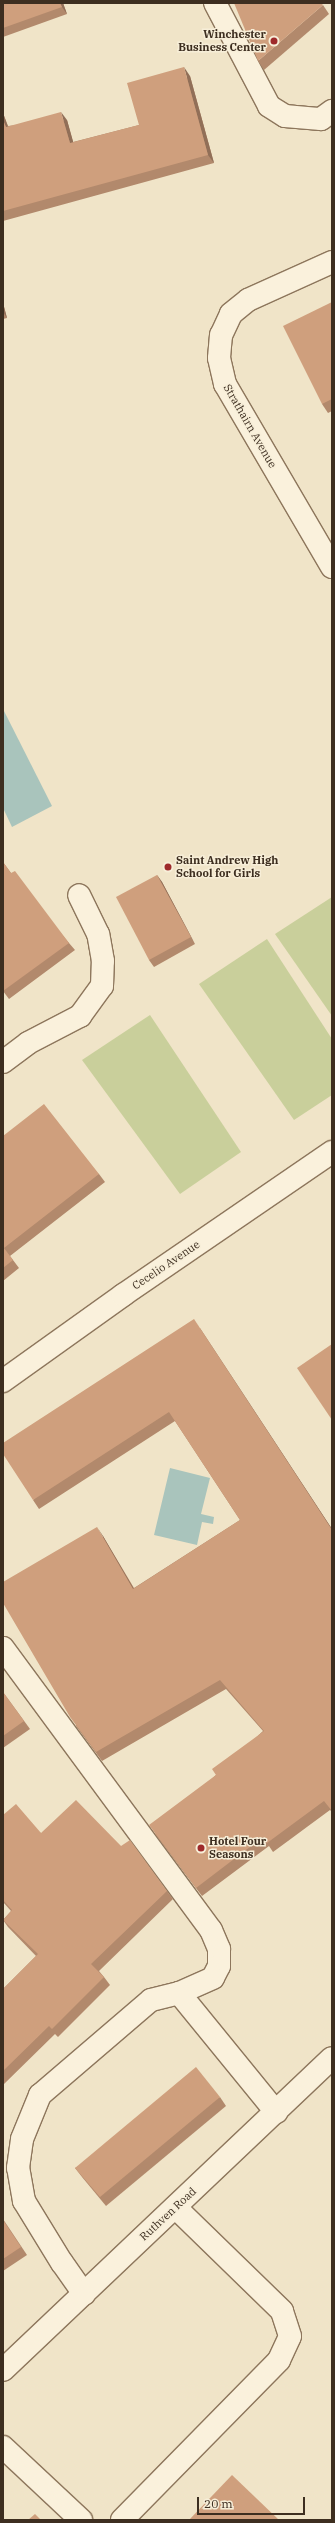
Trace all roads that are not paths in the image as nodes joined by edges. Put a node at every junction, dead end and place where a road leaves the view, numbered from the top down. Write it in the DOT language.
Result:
graph roads {
  1 [pos="215,3"];
  2 [pos="332,111"];
  3 [pos="332,262"];
  4 [pos="332,567"];
  5 [pos="79,895"];
  6 [pos="3,1062"];
  7 [pos="332,1152"];
  8 [pos="4,1378"];
  9 [pos="3,1648"];
  10 [pos="179,1992"];
  11 [pos="332,2058"];
  12 [pos="276,2112"];
  13 [pos="175,2207"];
  14 [pos="84,2294"];
  15 [pos="3,2370"];
  16 [pos="3,2447"];
  17 [pos="82,2520"];
  18 [pos="122,2520"];
  1 -- 2 [label="street"];
  3 -- 4 [label="street, Strathairn Avenue"];
  5 -- 6 [label="street"];
  7 -- 8 [label="street, Cecelio Avenue"];
  9 -- 10 [label="street"];
  10 -- 12 [label="street"];
  10 -- 14 [label="street"];
  11 -- 12 [label="street, Ruthven Road"];
  12 -- 13 [label="street, Ruthven Road"];
  13 -- 14 [label="street, Ruthven Road"];
  13 -- 18 [label="street"];
  14 -- 15 [label="street, Ruthven Road"];
  16 -- 17 [label="street"];
}
